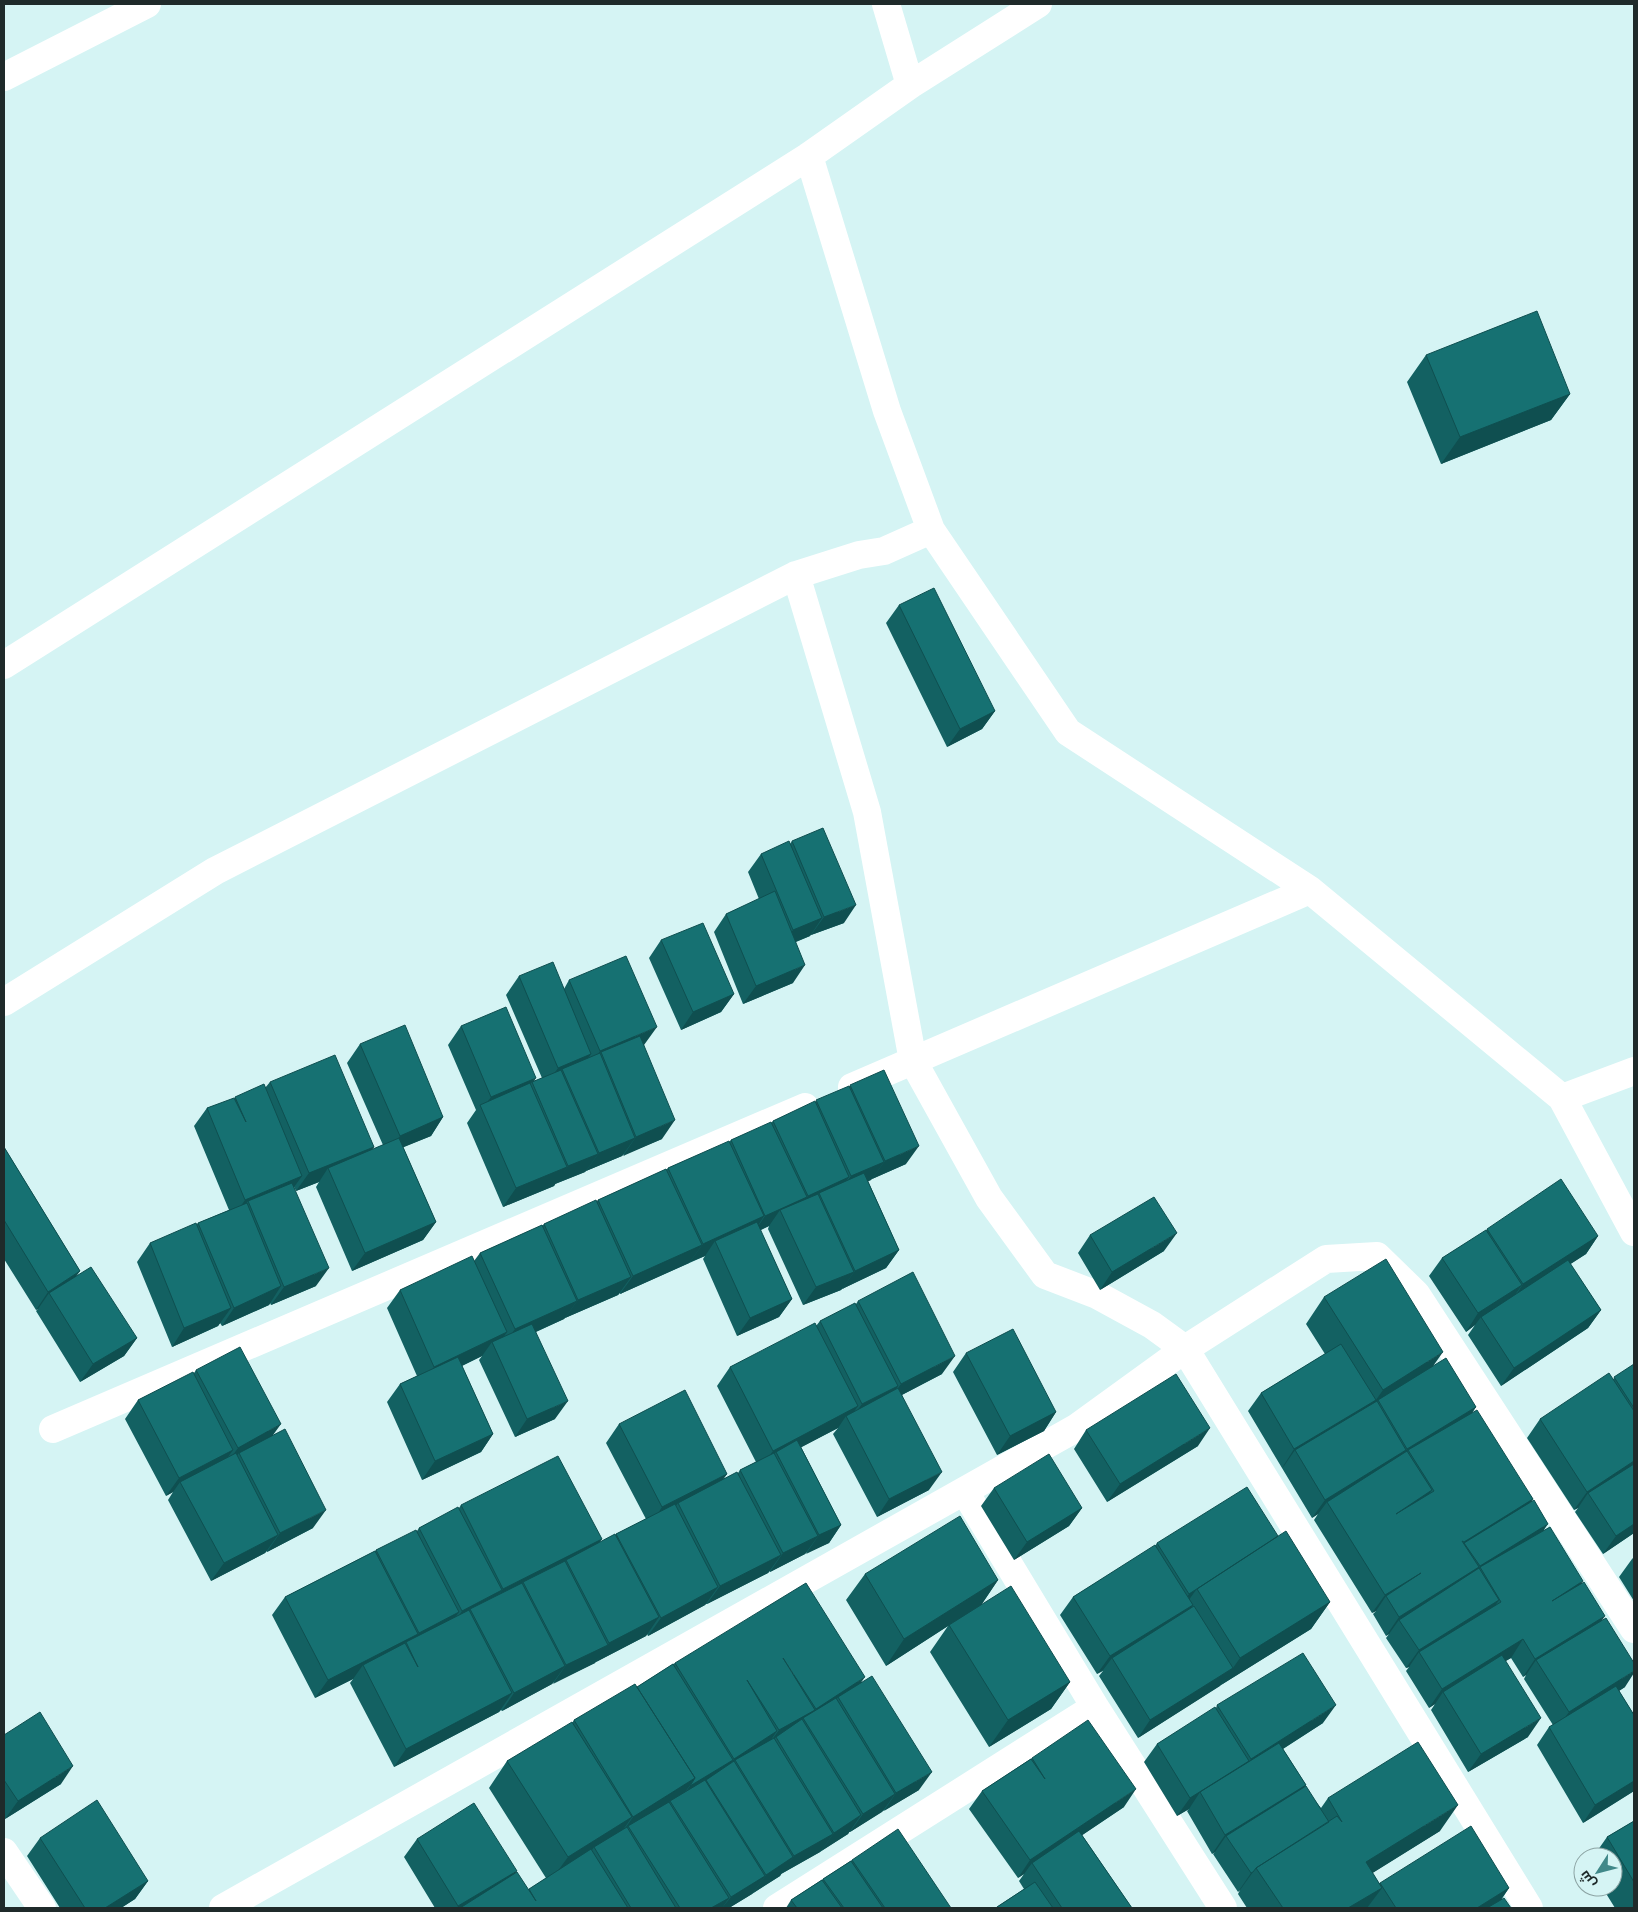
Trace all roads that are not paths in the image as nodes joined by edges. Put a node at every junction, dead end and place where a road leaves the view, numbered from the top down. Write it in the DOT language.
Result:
graph roads {
  1 [pos="147,4"];
  2 [pos="886,4"];
  3 [pos="1038,4"];
  4 [pos="4,77"];
  5 [pos="910,84"];
  6 [pos="809,156"];
  7 [pos="930,530"];
  8 [pos="796,575"];
  9 [pos="4,665"];
  10 [pos="1310,890"];
  11 [pos="4,1002"];
  12 [pos="913,1061"];
  13 [pos="1634,1071"];
  14 [pos="1562,1098"];
  15 [pos="1634,1232"];
  16 [pos="1185,1349"];
  17 [pos="53,1428"];
  18 [pos="965,1492"];
  19 [pos="1634,1629"];
  20 [pos="1095,1708"];
  21 [pos="4,1852"];
  22 [pos="42,1908"];
  23 [pos="223,1908"];
  24 [pos="777,1908"];
  25 [pos="1223,1908"];
  26 [pos="1529,1908"];
  1 -- 4 [label="street"];
  2 -- 5 [label="street"];
  3 -- 5 [label="street"];
  5 -- 6 [label="street"];
  6 -- 7 [label="street"];
  6 -- 9 [label="street"];
  7 -- 8 [label="street"];
  7 -- 10 [label="street"];
  8 -- 11 [label="street"];
  8 -- 12 [label="street"];
  10 -- 12 [label="street"];
  10 -- 14 [label="street"];
  12 -- 16 [label="street"];
  12 -- 17 [label="street"];
  13 -- 14 [label="street"];
  14 -- 15 [label="street"];
  16 -- 18 [label="street"];
  16 -- 19 [label="street"];
  16 -- 26 [label="street"];
  18 -- 20 [label="street"];
  18 -- 23 [label="street"];
  20 -- 24 [label="street"];
  20 -- 25 [label="street"];
  21 -- 22 [label="street"];
}
